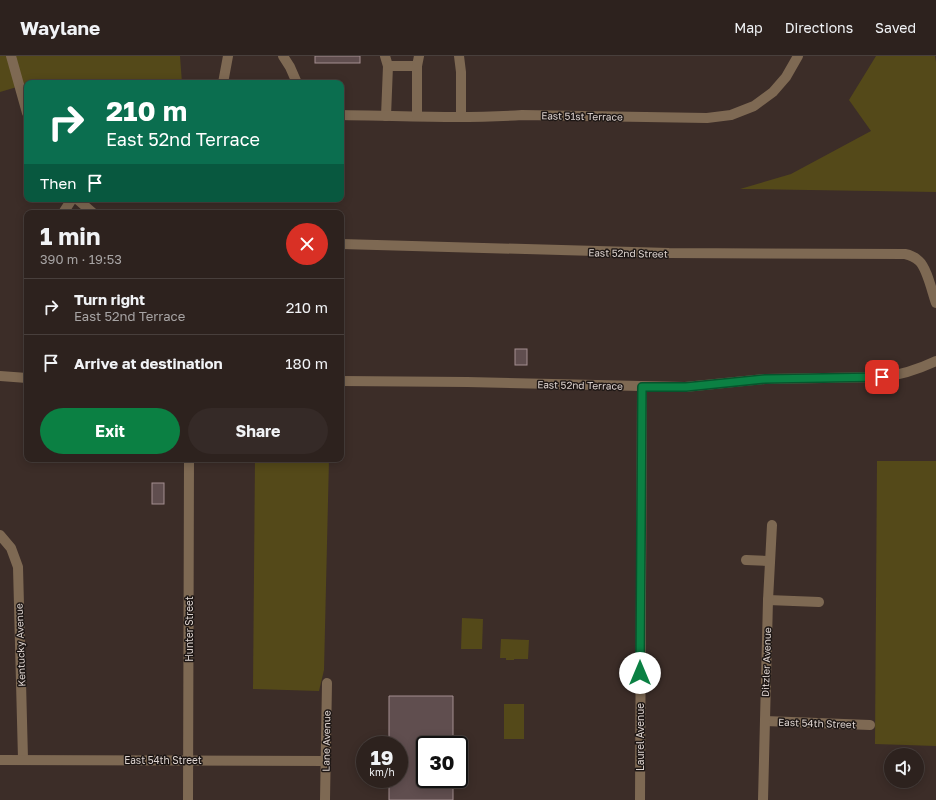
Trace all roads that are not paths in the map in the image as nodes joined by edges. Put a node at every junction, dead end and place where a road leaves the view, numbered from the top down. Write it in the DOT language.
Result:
graph roads {
  1 [pos="11,56"];
  2 [pos="228,56"];
  3 [pos="283,56"];
  4 [pos="460,56"];
  5 [pos="798,56"];
  6 [pos="386,61"];
  7 [pos="418,61"];
  8 [pos="224,80"];
  9 [pos="296,80"];
  10 [pos="24,102"];
  11 [pos="344,115"];
  12 [pos="386,116"];
  13 [pos="417,116"];
  14 [pos="461,117"];
  15 [pos="80,202"];
  16 [pos="90,210"];
  17 [pos="344,244"];
  18 [pos="936,303"];
  19 [pos="936,361"];
  20 [pos="0,376"];
  21 [pos="24,378"];
  22 [pos="344,381"];
  23 [pos="642,387"];
  24 [pos="189,462"];
  25 [pos="772,525"];
  26 [pos="0,535"];
  27 [pos="746,560"];
  28 [pos="770,561"];
  29 [pos="768,600"];
  30 [pos="819,602"];
  31 [pos="328,682"];
  32 [pos="764,721"];
  33 [pos="870,726"];
  34 [pos="23,759"];
  35 [pos="0,760"];
  36 [pos="189,760"];
  37 [pos="326,761"];
  38 [pos="188,800"];
  39 [pos="325,800"];
  40 [pos="640,800"];
  41 [pos="763,800"];
  1 -- 10 [label="street"];
  2 -- 8 [label="street"];
  3 -- 9 [label="street"];
  4 -- 14 [label="street"];
  5 -- 14 [label="street, East 51st Terrace"];
  6 -- 7 [label="street"];
  6 -- 12 [label="street"];
  7 -- 13 [label="street"];
  11 -- 12 [label="street, East 51st Terrace"];
  12 -- 13 [label="street, East 51st Terrace"];
  13 -- 14 [label="street, East 51st Terrace"];
  15 -- 16 [label="street"];
  17 -- 18 [label="street, East 52nd Street"];
  19 -- 23 [label="street, East 52nd Terrace"];
  20 -- 21 [label="street"];
  22 -- 23 [label="street, East 52nd Terrace"];
  23 -- 40 [label="street, Laurel Avenue"];
  24 -- 36 [label="street, Hunter Street"];
  25 -- 28 [label="street, Ditzler Avenue"];
  26 -- 34 [label="street, Kentucky Avenue"];
  27 -- 28 [label="street"];
  28 -- 29 [label="street, Ditzler Avenue"];
  29 -- 30 [label="street"];
  29 -- 32 [label="street, Ditzler Avenue"];
  31 -- 37 [label="street, Lane Avenue"];
  32 -- 33 [label="street, East 54th Street"];
  32 -- 41 [label="street, Ditzler Avenue"];
  34 -- 35 [label="street, East 54th Street"];
  34 -- 36 [label="street, East 54th Street"];
  36 -- 37 [label="street, East 54th Street"];
  36 -- 38 [label="street, Hunter Street"];
  37 -- 39 [label="street, Lane Avenue"];
}
